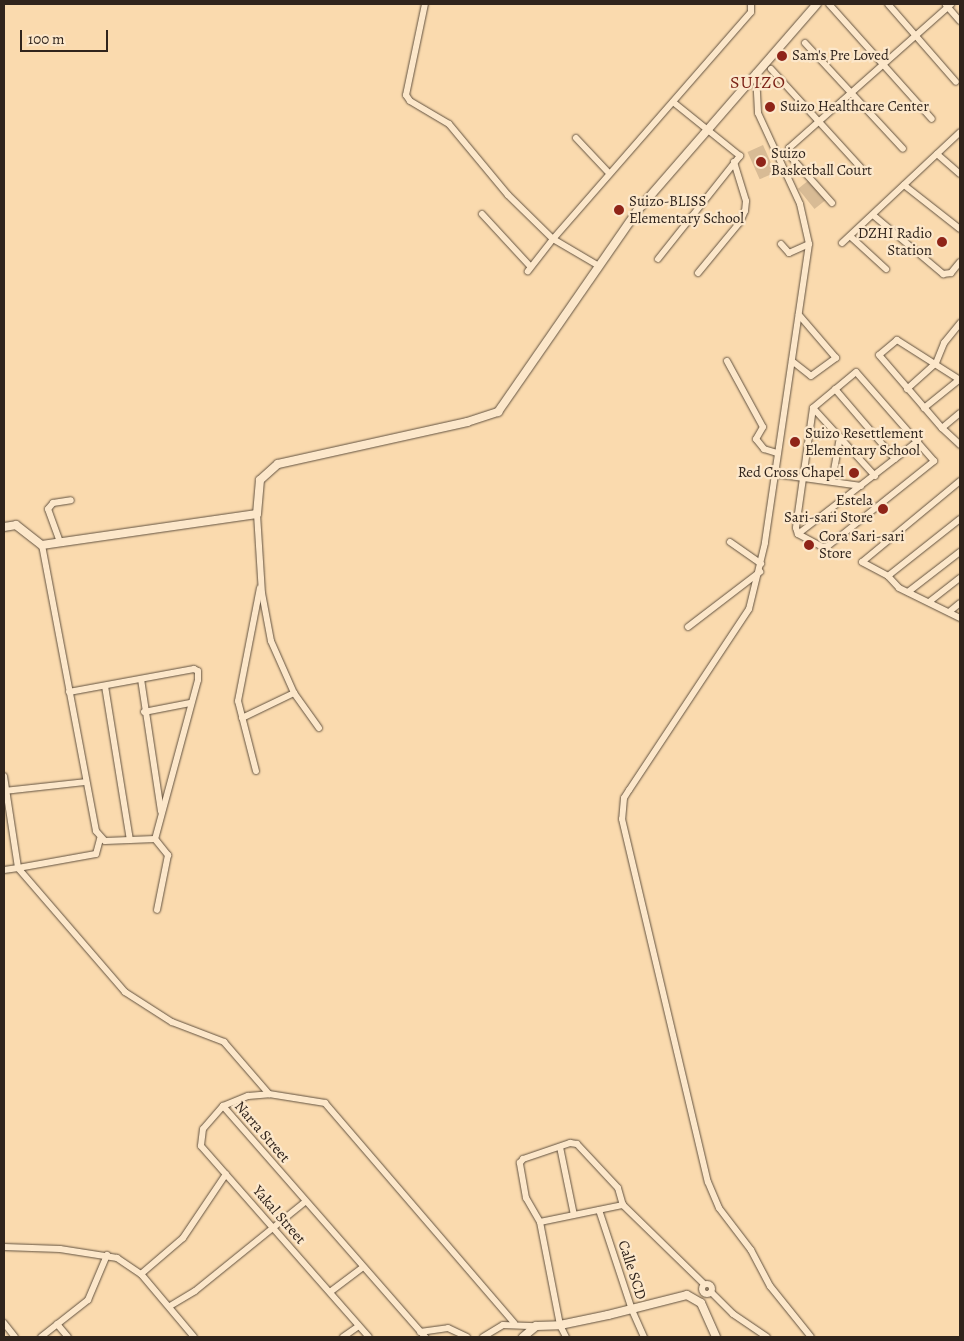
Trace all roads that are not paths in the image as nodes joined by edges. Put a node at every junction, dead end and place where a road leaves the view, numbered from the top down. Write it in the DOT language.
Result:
graph roads {
  1 [pos="426,4"];
  2 [pos="750,4"];
  3 [pos="817,4"];
  4 [pos="829,4"];
  5 [pos="888,4"];
  6 [pos="948,5"];
  7 [pos="960,21"];
  8 [pos="916,35"];
  9 [pos="804,43"];
  10 [pos="883,64"];
  11 [pos="771,69"];
  12 [pos="756,72"];
  13 [pos="956,82"];
  14 [pos="851,92"];
  15 [pos="673,102"];
  16 [pos="932,119"];
  17 [pos="818,121"];
  18 [pos="706,129"];
  19 [pos="960,132"];
  20 [pos="576,138"];
  21 [pos="903,149"];
  22 [pos="937,154"];
  23 [pos="734,162"];
  24 [pos="863,170"];
  25 [pos="609,173"];
  26 [pos="960,174"];
  27 [pos="904,185"];
  28 [pos="832,202"];
  29 [pos="482,214"];
  30 [pos="873,215"];
  31 [pos="960,229"];
  32 [pos="850,236"];
  33 [pos="554,239"];
  34 [pos="781,244"];
  35 [pos="809,244"];
  36 [pos="842,244"];
  37 [pos="658,259"];
  38 [pos="960,262"];
  39 [pos="599,266"];
  40 [pos="886,269"];
  41 [pos="698,273"];
  42 [pos="799,315"];
  43 [pos="960,323"];
  44 [pos="957,331"];
  45 [pos="792,360"];
  46 [pos="727,361"];
  47 [pos="936,364"];
  48 [pos="960,379"];
  49 [pos="907,389"];
  50 [pos="835,390"];
  51 [pos="812,408"];
  52 [pos="924,408"];
  53 [pos="960,413"];
  54 [pos="942,428"];
  55 [pos="840,437"];
  56 [pos="918,441"];
  57 [pos="960,445"];
  58 [pos="777,453"];
  59 [pos="895,459"];
  60 [pos="775,474"];
  61 [pos="875,476"];
  62 [pos="803,478"];
  63 [pos="832,481"];
  64 [pos="960,482"];
  65 [pos="861,486"];
  66 [pos="71,500"];
  67 [pos="257,514"];
  68 [pos="960,519"];
  69 [pos="4,527"];
  70 [pos="798,534"];
  71 [pos="60,542"];
  72 [pos="730,542"];
  73 [pos="42,545"];
  74 [pos="960,552"];
  75 [pos="761,564"];
  76 [pos="760,572"];
  77 [pos="888,576"];
  78 [pos="960,578"];
  79 [pos="262,582"];
  80 [pos="908,592"];
  81 [pos="929,602"];
  82 [pos="960,603"];
  83 [pos="949,612"];
  84 [pos="960,618"];
  85 [pos="253,620"];
  86 [pos="266,620"];
  87 [pos="688,627"];
  88 [pos="141,678"];
  89 [pos="105,686"];
  90 [pos="70,692"];
  91 [pos="294,693"];
  92 [pos="190,703"];
  93 [pos="144,712"];
  94 [pos="242,718"];
  95 [pos="319,728"];
  96 [pos="256,771"];
  97 [pos="4,776"];
  98 [pos="85,782"];
  99 [pos="5,791"];
  100 [pos="161,813"];
  101 [pos="100,839"];
  102 [pos="155,839"];
  103 [pos="130,840"];
  104 [pos="18,868"];
  105 [pos="4,870"];
  106 [pos="157,910"];
  107 [pos="269,1094"];
  108 [pos="223,1106"];
  109 [pos="560,1148"];
  110 [pos="226,1174"];
  111 [pos="305,1202"];
  112 [pos="622,1205"];
  113 [pos="599,1210"];
  114 [pos="574,1216"];
  115 [pos="540,1222"];
  116 [pos="274,1228"];
  117 [pos="4,1247"];
  118 [pos="107,1255"];
  119 [pos="363,1267"];
  120 [pos="141,1274"];
  121 [pos="704,1284"];
  122 [pos="330,1292"];
  123 [pos="703,1292"];
  124 [pos="711,1292"];
  125 [pos="697,1299"];
  126 [pos="170,1306"];
  127 [pos="632,1310"];
  128 [pos="4,1323"];
  129 [pos="58,1324"];
  130 [pos="514,1324"];
  131 [pos="560,1325"];
  132 [pos="358,1326"];
  133 [pos="536,1326"];
  134 [pos="423,1335"];
  135 [pos="15,1337"];
  136 [pos="40,1337"];
  137 [pos="68,1337"];
  138 [pos="194,1337"];
  139 [pos="343,1337"];
  140 [pos="369,1337"];
  141 [pos="466,1337"];
  142 [pos="483,1337"];
  143 [pos="523,1337"];
  144 [pos="566,1337"];
  145 [pos="644,1337"];
  146 [pos="716,1337"];
  147 [pos="767,1337"];
  148 [pos="811,1337"];
  1 -- 33 [label="street"];
  2 -- 15 [label="street"];
  3 -- 12 [label="street"];
  4 -- 10 [label="street"];
  5 -- 8 [label="street"];
  6 -- 7 [label="street"];
  6 -- 8 [label="street"];
  8 -- 10 [label="street"];
  8 -- 13 [label="street"];
  9 -- 14 [label="street"];
  10 -- 14 [label="street"];
  10 -- 16 [label="street"];
  11 -- 17 [label="street"];
  12 -- 18 [label="street"];
  12 -- 35 [label="street"];
  14 -- 17 [label="street"];
  14 -- 21 [label="street"];
  15 -- 18 [label="street"];
  15 -- 25 [label="street"];
  17 -- 24 [label="street"];
  17 -- 28 [label="street"];
  18 -- 23 [label="street"];
  18 -- 39 [label="street"];
  19 -- 22 [label="street"];
  20 -- 25 [label="street"];
  22 -- 26 [label="street"];
  22 -- 27 [label="street"];
  23 -- 37 [label="street"];
  23 -- 41 [label="street"];
  25 -- 33 [label="street"];
  27 -- 30 [label="street"];
  27 -- 31 [label="street"];
  29 -- 33 [label="street"];
  30 -- 32 [label="street"];
  30 -- 38 [label="street"];
  32 -- 36 [label="street"];
  32 -- 40 [label="street"];
  33 -- 39 [label="street"];
  34 -- 35 [label="street"];
  35 -- 42 [label="street"];
  39 -- 67 [label="street"];
  42 -- 45 [label="street"];
  42 -- 45 [label="street"];
  43 -- 44 [label="street"];
  44 -- 47 [label="street"];
  45 -- 58 [label="street"];
  46 -- 58 [label="street"];
  47 -- 48 [label="street"];
  47 -- 49 [label="street"];
  47 -- 49 [label="street"];
  48 -- 52 [label="street"];
  49 -- 52 [label="street"];
  50 -- 51 [label="street"];
  50 -- 56 [label="street"];
  50 -- 59 [label="street"];
  51 -- 55 [label="street"];
  51 -- 62 [label="street"];
  52 -- 54 [label="street"];
  53 -- 54 [label="street"];
  54 -- 57 [label="street"];
  55 -- 61 [label="street"];
  55 -- 63 [label="street"];
  56 -- 59 [label="street"];
  56 -- 70 [label="street"];
  58 -- 60 [label="street"];
  59 -- 61 [label="street"];
  60 -- 62 [label="street"];
  60 -- 75 [label="street"];
  61 -- 65 [label="street"];
  62 -- 63 [label="street"];
  62 -- 70 [label="street"];
  63 -- 65 [label="street"];
  64 -- 77 [label="street"];
  65 -- 70 [label="street"];
  66 -- 71 [label="street"];
  67 -- 71 [label="street"];
  67 -- 79 [label="street"];
  68 -- 77 [label="street"];
  69 -- 73 [label="street"];
  71 -- 73 [label="street"];
  72 -- 75 [label="street"];
  73 -- 90 [label="street"];
  74 -- 80 [label="street"];
  75 -- 76 [label="street"];
  76 -- 87 [label="street"];
  76 -- 148 [label="street"];
  77 -- 80 [label="street"];
  78 -- 81 [label="street"];
  79 -- 85 [label="street"];
  79 -- 86 [label="street"];
  80 -- 81 [label="street"];
  81 -- 83 [label="street"];
  82 -- 83 [label="street"];
  83 -- 84 [label="street"];
  85 -- 86 [label="street"];
  85 -- 94 [label="street"];
  86 -- 91 [label="street"];
  88 -- 89 [label="street"];
  88 -- 92 [label="street"];
  88 -- 93 [label="street"];
  89 -- 90 [label="street"];
  89 -- 103 [label="street"];
  90 -- 98 [label="street"];
  91 -- 94 [label="street"];
  91 -- 95 [label="street"];
  92 -- 93 [label="street"];
  92 -- 100 [label="street"];
  93 -- 100 [label="street"];
  94 -- 96 [label="street"];
  97 -- 99 [label="street"];
  98 -- 99 [label="street"];
  98 -- 101 [label="street"];
  99 -- 104 [label="street"];
  100 -- 102 [label="street"];
  101 -- 103 [label="street"];
  101 -- 104 [label="street"];
  102 -- 103 [label="street"];
  102 -- 106 [label="street"];
  104 -- 105 [label="street"];
  104 -- 107 [label="street"];
  107 -- 108 [label="street, Narra Street"];
  107 -- 130 [label="street, Narra Street"];
  108 -- 110 [label="street, Yakal Street"];
  108 -- 111 [label="street, Narra Street"];
  109 -- 112 [label="street"];
  109 -- 114 [label="street"];
  109 -- 115 [label="street"];
  110 -- 116 [label="street, Yakal Street"];
  110 -- 120 [label="street"];
  111 -- 116 [label="street"];
  111 -- 119 [label="street, Narra Street"];
  112 -- 113 [label="street"];
  112 -- 121 [label="street"];
  113 -- 114 [label="street"];
  113 -- 127 [label="street, Calle SCD"];
  114 -- 115 [label="street"];
  115 -- 131 [label="street"];
  116 -- 122 [label="street, Yakal Street"];
  116 -- 126 [label="street"];
  117 -- 118 [label="street"];
  118 -- 120 [label="street"];
  118 -- 129 [label="street"];
  119 -- 122 [label="street"];
  119 -- 134 [label="street, Narra Street"];
  120 -- 126 [label="street"];
  121 -- 123 [label="street"];
  121 -- 124 [label="street"];
  122 -- 132 [label="street, Yakal Street"];
  123 -- 124 [label="street"];
  123 -- 125 [label="street"];
  124 -- 147 [label="street"];
  125 -- 127 [label="street"];
  125 -- 146 [label="street"];
  126 -- 138 [label="street"];
  127 -- 131 [label="street"];
  127 -- 145 [label="street, Calle SCD"];
  128 -- 135 [label="street"];
  129 -- 136 [label="street"];
  129 -- 137 [label="street"];
  130 -- 133 [label="street"];
  130 -- 142 [label="street"];
  131 -- 133 [label="street"];
  131 -- 144 [label="street"];
  132 -- 139 [label="street"];
  132 -- 140 [label="street, Yakal Street"];
  133 -- 143 [label="street"];
  134 -- 141 [label="street"];
}
